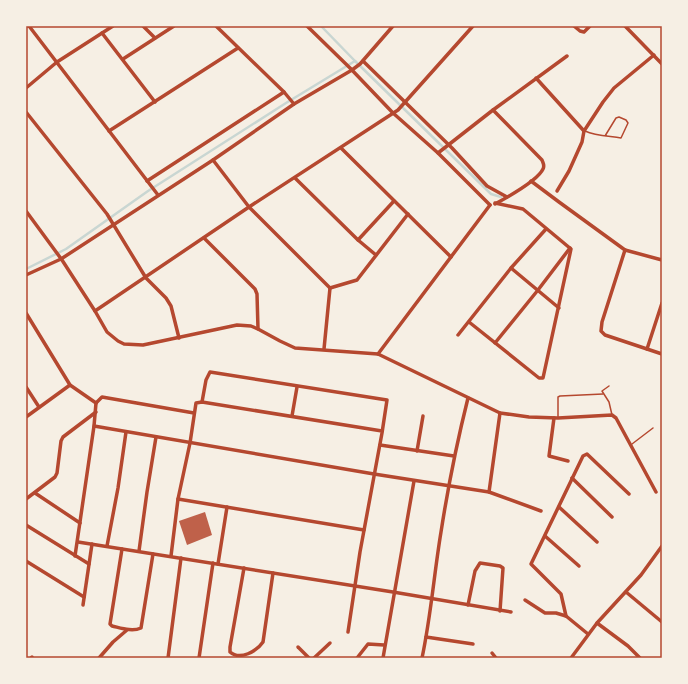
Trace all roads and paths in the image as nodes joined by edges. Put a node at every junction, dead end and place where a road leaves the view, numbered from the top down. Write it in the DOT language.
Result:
graph roads {
  1 [pos="29,26"];
  2 [pos="113,26"];
  3 [pos="143,26"];
  4 [pos="174,26"];
  5 [pos="216,26"];
  6 [pos="307,26"];
  7 [pos="393,26"];
  8 [pos="472,26"];
  9 [pos="574,26"];
  10 [pos="625,26"];
  11 [pos="589,28"];
  12 [pos="102,33"];
  13 [pos="155,38"];
  14 [pos="238,48"];
  15 [pos="654,55"];
  16 [pos="567,56"];
  17 [pos="123,59"];
  18 [pos="57,62"];
  19 [pos="360,64"];
  20 [pos="662,64"];
  21 [pos="351,69"];
  22 [pos="536,78"];
  23 [pos="26,88"];
  24 [pos="284,92"];
  25 [pos="155,102"];
  26 [pos="293,103"];
  27 [pos="404,104"];
  28 [pos="492,110"];
  29 [pos="26,112"];
  30 [pos="393,113"];
  31 [pos="109,131"];
  32 [pos="584,131"];
  33 [pos="605,136"];
  34 [pos="447,145"];
  35 [pos="341,148"];
  36 [pos="438,154"];
  37 [pos="213,160"];
  38 [pos="295,178"];
  39 [pos="532,181"];
  40 [pos="148,182"];
  41 [pos="557,191"];
  42 [pos="158,195"];
  43 [pos="507,197"];
  44 [pos="394,201"];
  45 [pos="496,204"];
  46 [pos="490,205"];
  47 [pos="249,208"];
  48 [pos="26,211"];
  49 [pos="408,214"];
  50 [pos="112,222"];
  51 [pos="546,229"];
  52 [pos="204,238"];
  53 [pos="358,240"];
  54 [pos="571,249"];
  55 [pos="625,250"];
  56 [pos="58,255"];
  57 [pos="376,255"];
  58 [pos="451,257"];
  59 [pos="662,260"];
  60 [pos="511,268"];
  61 [pos="26,275"];
  62 [pos="146,278"];
  63 [pos="330,288"];
  64 [pos="538,290"];
  65 [pos="662,305"];
  66 [pos="559,308"];
  67 [pos="95,311"];
  68 [pos="27,315"];
  69 [pos="469,322"];
  70 [pos="258,329"];
  71 [pos="458,335"];
  72 [pos="179,338"];
  73 [pos="495,343"];
  74 [pos="324,349"];
  75 [pos="647,349"];
  76 [pos="378,354"];
  77 [pos="662,354"];
  78 [pos="70,385"];
  79 [pos="609,386"];
  80 [pos="26,387"];
  81 [pos="297,387"];
  82 [pos="28,393"];
  83 [pos="603,394"];
  84 [pos="468,398"];
  85 [pos="202,402"];
  86 [pos="96,403"];
  87 [pos="39,407"];
  88 [pos="96,412"];
  89 [pos="194,413"];
  90 [pos="500,413"];
  91 [pos="612,415"];
  92 [pos="292,416"];
  93 [pos="423,416"];
  94 [pos="26,417"];
  95 [pos="556,418"];
  96 [pos="94,426"];
  97 [pos="653,428"];
  98 [pos="382,431"];
  99 [pos="126,432"];
  100 [pos="156,437"];
  101 [pos="190,443"];
  102 [pos="380,445"];
  103 [pos="630,445"];
  104 [pos="418,451"];
  105 [pos="454,456"];
  106 [pos="568,461"];
  107 [pos="374,474"];
  108 [pos="572,478"];
  109 [pos="414,481"];
  110 [pos="449,486"];
  111 [pos="489,492"];
  112 [pos="656,492"];
  113 [pos="35,493"];
  114 [pos="629,494"];
  115 [pos="26,499"];
  116 [pos="178,499"];
  117 [pos="559,506"];
  118 [pos="227,507"];
  119 [pos="542,511"];
  120 [pos="612,516"];
  121 [pos="80,523"];
  122 [pos="26,525"];
  123 [pos="364,530"];
  124 [pos="544,536"];
  125 [pos="78,542"];
  126 [pos="597,542"];
  127 [pos="92,544"];
  128 [pos="107,546"];
  129 [pos="662,546"];
  130 [pos="122,549"];
  131 [pos="139,551"];
  132 [pos="153,554"];
  133 [pos="75,556"];
  134 [pos="170,556"];
  135 [pos="181,558"];
  136 [pos="26,561"];
  137 [pos="213,563"];
  138 [pos="89,564"];
  139 [pos="218,564"];
  140 [pos="578,566"];
  141 [pos="244,568"];
  142 [pos="273,573"];
  143 [pos="355,586"];
  144 [pos="393,592"];
  145 [pos="626,592"];
  146 [pos="84,597"];
  147 [pos="431,599"];
  148 [pos="525,600"];
  149 [pos="83,605"];
  150 [pos="468,605"];
  151 [pos="500,610"];
  152 [pos="511,612"];
  153 [pos="566,616"];
  154 [pos="662,622"];
  155 [pos="596,623"];
  156 [pos="127,630"];
  157 [pos="348,632"];
  158 [pos="588,634"];
  159 [pos="426,637"];
  160 [pos="330,642"];
  161 [pos="473,644"];
  162 [pos="384,645"];
  163 [pos="298,647"];
  164 [pos="492,653"];
  165 [pos="99,658"];
  166 [pos="167,658"];
  167 [pos="199,658"];
  168 [pos="309,658"];
  169 [pos="314,658"];
  170 [pos="357,658"];
  171 [pos="383,658"];
  172 [pos="422,658"];
  173 [pos="496,658"];
  174 [pos="571,658"];
  175 [pos="640,658"];
  1 -- 18 [label="street"];
  2 -- 12 [label="street"];
  3 -- 13 [label="street"];
  4 -- 13 [label="street"];
  5 -- 14 [label="street"];
  6 -- 21 [label="street"];
  7 -- 19 [label="street"];
  8 -- 27 [label="street"];
  9 -- 11 [label="street"];
  10 -- 15 [label="street"];
  12 -- 17 [label="street"];
  12 -- 18 [label="street"];
  13 -- 17 [label="street"];
  14 -- 24 [label="street"];
  14 -- 25 [label="street"];
  15 -- 20 [label="street"];
  15 -- 32 [label="street"];
  16 -- 22 [label="street"];
  17 -- 25 [label="street"];
  18 -- 23 [label="street"];
  18 -- 31 [label="street"];
  19 -- 21 [label="street"];
  19 -- 27 [label="street"];
  21 -- 26 [label="street"];
  21 -- 30 [label="street"];
  22 -- 28 [label="street"];
  22 -- 32 [label="street"];
  24 -- 26 [label="street"];
  24 -- 40 [label="street"];
  25 -- 31 [label="street"];
  26 -- 37 [label="street"];
  27 -- 30 [label="street"];
  27 -- 34 [label="street"];
  28 -- 34 [label="street"];
  28 -- 39 [label="street"];
  29 -- 50 [label="street"];
  30 -- 35 [label="street"];
  30 -- 36 [label="street"];
  31 -- 40 [label="street"];
  32 -- 33 [label="lane"];
  32 -- 41 [label="street"];
  33 -- 33 [label="lane"];
  34 -- 36 [label="street"];
  34 -- 43 [label="street"];
  35 -- 38 [label="street"];
  35 -- 44 [label="street"];
  36 -- 46 [label="street"];
  37 -- 42 [label="street"];
  37 -- 47 [label="street"];
  38 -- 47 [label="street"];
  38 -- 53 [label="street"];
  39 -- 43 [label="street"];
  39 -- 55 [label="street"];
  40 -- 42 [label="street"];
  42 -- 50 [label="street"];
  43 -- 45 [label="street"];
  44 -- 49 [label="street"];
  44 -- 53 [label="street"];
  45 -- 46 [label="street"];
  45 -- 51 [label="street"];
  46 -- 58 [label="street"];
  47 -- 52 [label="street"];
  47 -- 63 [label="street"];
  48 -- 56 [label="street"];
  49 -- 57 [label="street"];
  49 -- 58 [label="street"];
  50 -- 56 [label="street"];
  50 -- 62 [label="street"];
  51 -- 54 [label="street"];
  51 -- 60 [label="street"];
  52 -- 62 [label="street"];
  52 -- 70 [label="street"];
  53 -- 57 [label="street"];
  54 -- 64 [label="street"];
  54 -- 66 [label="street"];
  55 -- 59 [label="street"];
  55 -- 75 [label="street"];
  56 -- 61 [label="street"];
  56 -- 67 [label="street"];
  57 -- 63 [label="street"];
  58 -- 76 [label="street"];
  60 -- 64 [label="street"];
  60 -- 69 [label="street"];
  62 -- 67 [label="street"];
  62 -- 72 [label="street"];
  63 -- 74 [label="street"];
  64 -- 66 [label="street"];
  64 -- 73 [label="street"];
  65 -- 75 [label="street"];
  66 -- 73 [label="street"];
  67 -- 72 [label="street"];
  68 -- 78 [label="street"];
  69 -- 71 [label="street"];
  69 -- 73 [label="street"];
  70 -- 72 [label="street"];
  70 -- 74 [label="street"];
  74 -- 76 [label="street"];
  75 -- 77 [label="street"];
  76 -- 84 [label="street"];
  78 -- 86 [label="street"];
  78 -- 87 [label="street"];
  79 -- 83 [label="lane"];
  80 -- 82 [label="street"];
  81 -- 85 [label="street"];
  81 -- 92 [label="street"];
  81 -- 98 [label="street"];
  82 -- 87 [label="street"];
  83 -- 91 [label="lane"];
  83 -- 95 [label="lane"];
  84 -- 90 [label="street"];
  84 -- 105 [label="street"];
  85 -- 89 [label="street"];
  85 -- 92 [label="street"];
  86 -- 88 [label="street"];
  86 -- 89 [label="street"];
  87 -- 94 [label="street"];
  88 -- 96 [label="street"];
  88 -- 113 [label="street"];
  89 -- 101 [label="street"];
  90 -- 95 [label="street"];
  90 -- 111 [label="street"];
  91 -- 95 [label="street"];
  91 -- 103 [label="street"];
  92 -- 98 [label="street"];
  93 -- 104 [label="street"];
  95 -- 106 [label="street"];
  96 -- 99 [label="street"];
  96 -- 121 [label="street"];
  97 -- 103 [label="lane"];
  98 -- 102 [label="street"];
  99 -- 100 [label="street"];
  99 -- 128 [label="street"];
  100 -- 101 [label="street"];
  100 -- 131 [label="street"];
  101 -- 107 [label="street"];
  101 -- 116 [label="street"];
  102 -- 104 [label="street"];
  102 -- 107 [label="street"];
  103 -- 112 [label="street"];
  104 -- 105 [label="street"];
  105 -- 110 [label="street"];
  107 -- 109 [label="street"];
  107 -- 123 [label="street"];
  108 -- 114 [label="street"];
  108 -- 117 [label="street"];
  108 -- 120 [label="street"];
  109 -- 110 [label="street"];
  109 -- 144 [label="street"];
  110 -- 111 [label="street"];
  110 -- 147 [label="street"];
  111 -- 119 [label="street"];
  113 -- 115 [label="street"];
  113 -- 121 [label="street"];
  116 -- 118 [label="street"];
  116 -- 134 [label="street"];
  117 -- 124 [label="street"];
  117 -- 126 [label="street"];
  118 -- 123 [label="street"];
  118 -- 139 [label="street"];
  121 -- 125 [label="street"];
  122 -- 133 [label="street"];
  123 -- 143 [label="street"];
  124 -- 140 [label="street"];
  124 -- 153 [label="street"];
  125 -- 127 [label="street"];
  125 -- 133 [label="street"];
  127 -- 128 [label="street"];
  127 -- 138 [label="street"];
  128 -- 130 [label="street"];
  129 -- 145 [label="street"];
  130 -- 131 [label="street"];
  130 -- 156 [label="street"];
  131 -- 132 [label="street"];
  132 -- 134 [label="street"];
  132 -- 156 [label="street"];
  133 -- 138 [label="street"];
  134 -- 135 [label="street"];
  135 -- 137 [label="street"];
  135 -- 166 [label="street"];
  136 -- 146 [label="street"];
  137 -- 139 [label="street"];
  137 -- 167 [label="street"];
  138 -- 146 [label="street"];
  139 -- 141 [label="street"];
  141 -- 142 [label="street"];
  141 -- 142 [label="street"];
  142 -- 143 [label="street"];
  143 -- 144 [label="street"];
  143 -- 157 [label="street"];
  144 -- 147 [label="street"];
  144 -- 162 [label="street"];
  145 -- 154 [label="street"];
  145 -- 155 [label="street"];
  146 -- 149 [label="street"];
  147 -- 150 [label="street"];
  147 -- 159 [label="street"];
  148 -- 153 [label="street"];
  150 -- 151 [label="street"];
  150 -- 151 [label="street"];
  151 -- 152 [label="street"];
  153 -- 158 [label="street"];
  155 -- 158 [label="street"];
  155 -- 175 [label="street"];
  156 -- 165 [label="street"];
  158 -- 174 [label="street"];
  159 -- 161 [label="street"];
  159 -- 172 [label="street"];
  160 -- 169 [label="street"];
  162 -- 170 [label="street"];
  162 -- 171 [label="street"];
  163 -- 168 [label="street"];
  164 -- 173 [label="street"];
}
